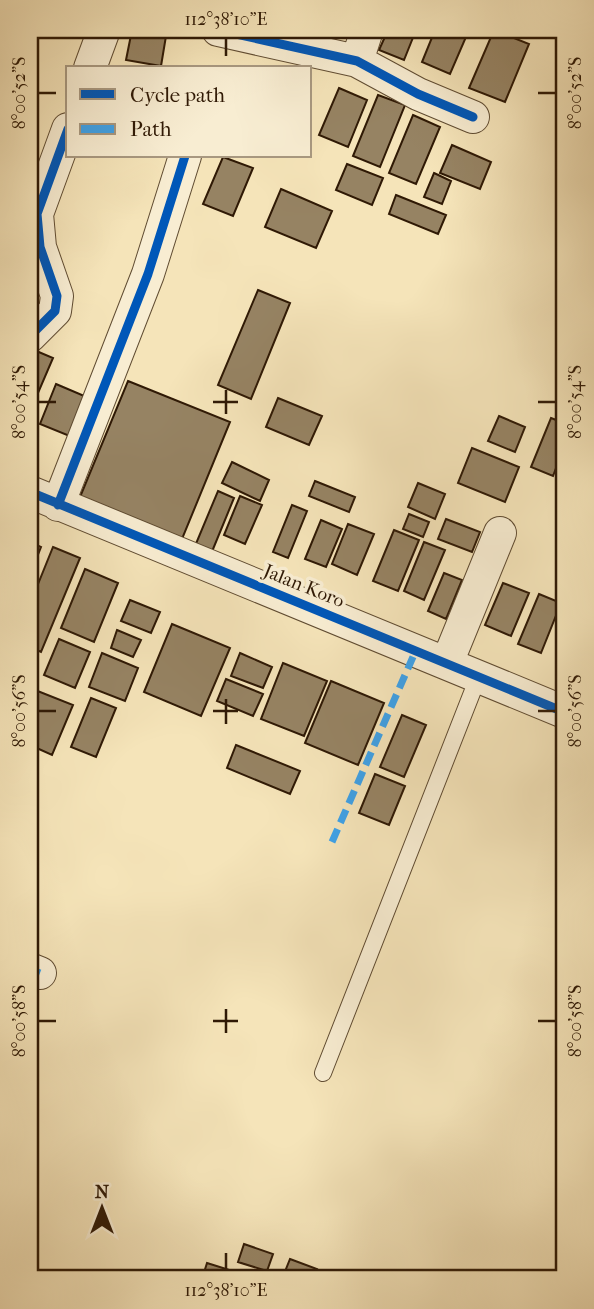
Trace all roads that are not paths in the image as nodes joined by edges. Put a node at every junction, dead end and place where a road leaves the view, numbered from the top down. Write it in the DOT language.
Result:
graph roads {
  1 [pos="104,30"];
  2 [pos="218,30"];
  3 [pos="367,30"];
  4 [pos="357,61"];
  5 [pos="91,66"];
  6 [pos="473,117"];
  7 [pos="66,134"];
  8 [pos="184,158"];
  9 [pos="30,336"];
  10 [pos="44,499"];
  11 [pos="500,533"];
  12 [pos="447,663"];
  13 [pos="479,675"];
  14 [pos="564,712"];
  15 [pos="323,1073"];
  1 -- 5 [label="street"];
  2 -- 4 [label="street"];
  3 -- 4 [label="street"];
  4 -- 6 [label="street"];
  7 -- 9 [label="street"];
  8 -- 10 [label="street"];
  10 -- 12 [label="street, Jalan Koro"];
  11 -- 12 [label="street"];
  12 -- 13 [label="street, Jalan Koro"];
  13 -- 14 [label="street, Jalan Koro"];
  13 -- 15 [label="lane"];
}
